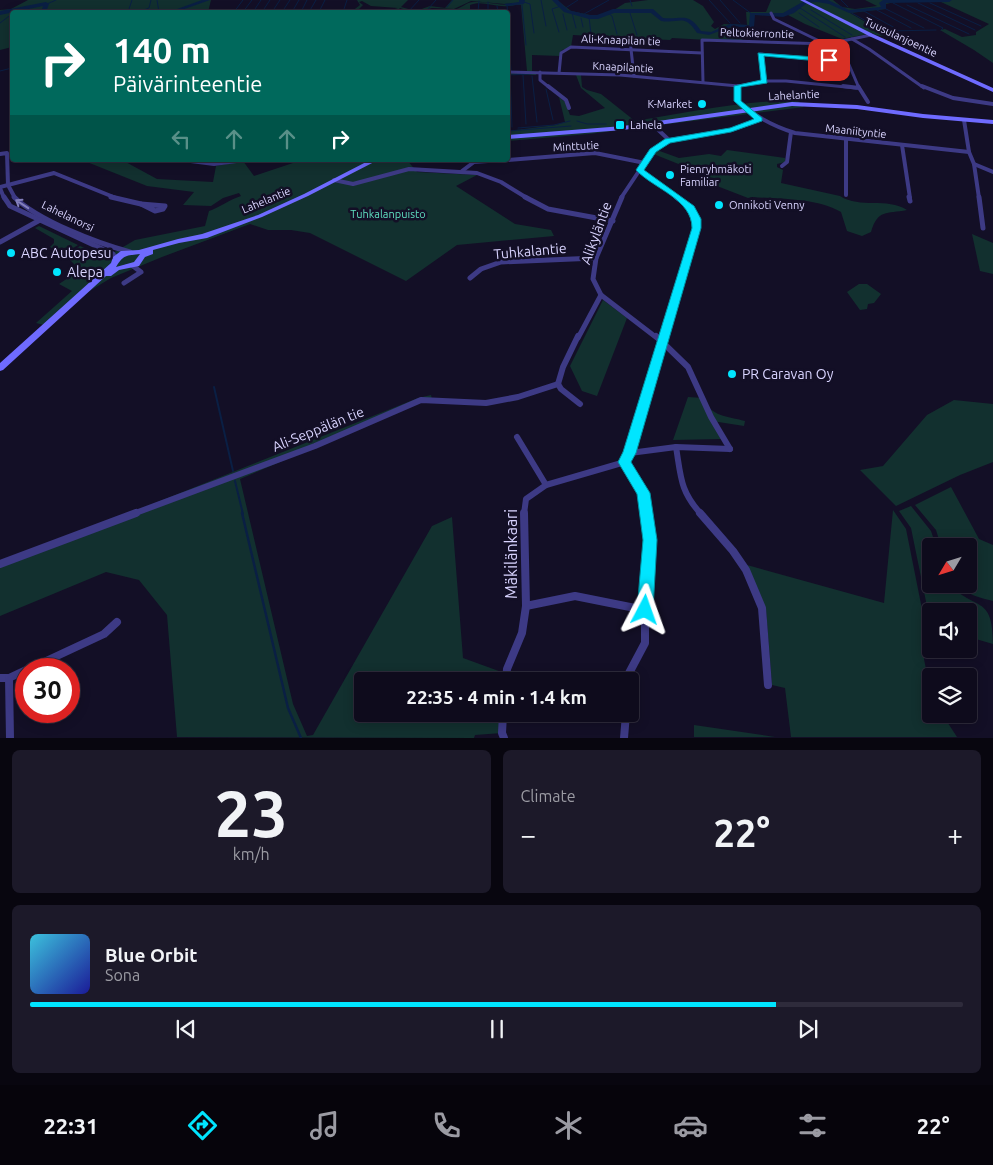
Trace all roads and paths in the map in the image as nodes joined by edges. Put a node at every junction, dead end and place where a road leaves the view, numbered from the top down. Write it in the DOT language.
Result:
graph roads {
  1 [pos="802,0"];
  2 [pos="771,14"];
  3 [pos="871,35"];
  4 [pos="852,39"];
  5 [pos="630,40"];
  6 [pos="828,44"];
  7 [pos="630,49"];
  8 [pos="702,53"];
  9 [pos="848,61"];
  10 [pos="510,72"];
  11 [pos="540,72"];
  12 [pos="559,73"];
  13 [pos="634,76"];
  14 [pos="765,81"];
  15 [pos="703,82"];
  16 [pos="738,86"];
  17 [pos="859,88"];
  18 [pos="993,90"];
  19 [pos="868,102"];
  20 [pos="993,104"];
  21 [pos="568,108"];
  22 [pos="746,110"];
  23 [pos="760,120"];
  24 [pos="964,120"];
  25 [pos="993,122"];
  26 [pos="652,124"];
  27 [pos="791,132"];
  28 [pos="510,137"];
  29 [pos="846,139"];
  30 [pos="669,140"];
  31 [pos="902,145"];
  32 [pos="969,152"];
  33 [pos="0,154"];
  34 [pos="510,160"];
  35 [pos="192,162"];
  36 [pos="230,162"];
  37 [pos="371,162"];
  38 [pos="475,162"];
  39 [pos="645,163"];
  40 [pos="974,164"];
  41 [pos="782,166"];
  42 [pos="640,170"];
  43 [pos="462,171"];
  44 [pos="993,172"];
  45 [pos="334,180"];
  46 [pos="8,185"];
  47 [pos="0,188"];
  48 [pos="846,195"];
  49 [pos="910,201"];
  50 [pos="141,204"];
  51 [pos="47,217"];
  52 [pos="40,221"];
  53 [pos="614,221"];
  54 [pos="983,228"];
  55 [pos="0,242"];
  56 [pos="160,246"];
  57 [pos="130,252"];
  58 [pos="141,254"];
  59 [pos="596,258"];
  60 [pos="117,263"];
  61 [pos="133,266"];
  62 [pos="470,278"];
  63 [pos="124,283"];
  64 [pos="601,295"];
  65 [pos="662,342"];
  66 [pos="0,368"];
  67 [pos="558,384"];
  68 [pos="580,404"];
  69 [pos="517,437"];
  70 [pos="676,447"];
  71 [pos="630,453"];
  72 [pos="624,462"];
  73 [pos="546,485"];
  74 [pos="0,564"];
  75 [pos="526,606"];
  76 [pos="645,610"];
  77 [pos="117,622"];
  78 [pos="51,658"];
  79 [pos="507,672"];
  80 [pos="630,672"];
  81 [pos="5,678"];
  82 [pos="768,684"];
  83 [pos="503,722"];
  84 [pos="625,722"];
  85 [pos="10,738"];
  86 [pos="504,738"];
  87 [pos="624,738"];
  1 -- 3 [label="main road, Tuusulanjoentie"];
  2 -- 6 [label="street"];
  3 -- 4 [label="street, Peltokierrontie"];
  3 -- 18 [label="main road, Tuusulanjoentie"];
  4 -- 6 [label="street, Peltokierrontie"];
  4 -- 20 [label="street"];
  5 -- 7 [label="street"];
  6 -- 8 [label="street, Peltokierrontie"];
  6 -- 9 [label="street"];
  7 -- 8 [label="street, Ali-Knaapilan tie"];
  7 -- 12 [label="street, Ali-Knaapilan tie"];
  7 -- 13 [label="street"];
  8 -- 15 [label="street"];
  9 -- 14 [label="street"];
  9 -- 17 [label="street"];
  10 -- 11 [label="street, Knaapilantie"];
  11 -- 12 [label="street, Knaapilantie"];
  11 -- 21 [label="street"];
  12 -- 13 [label="street, Knaapilantie"];
  13 -- 15 [label="street, Knaapilantie"];
  14 -- 16 [label="street, Knaapilantie"];
  14 -- 17 [label="street, Knaapilantie"];
  15 -- 16 [label="street, Knaapilantie"];
  16 -- 22 [label="street"];
  17 -- 19 [label="street"];
  22 -- 23 [label="street, Maaniityntie"];
  22 -- 24 [label="main road, Lahelantie"];
  22 -- 26 [label="main road, Lahelantie"];
  23 -- 27 [label="street, Maaniityntie"];
  23 -- 30 [label="street, Alikyläntie"];
  24 -- 25 [label="main road, Lahelantie"];
  24 -- 32 [label="street"];
  26 -- 28 [label="main road, Lahelantie"];
  26 -- 30 [label="street"];
  27 -- 29 [label="street, Maaniityntie"];
  27 -- 41 [label="street"];
  29 -- 31 [label="street, Maaniityntie"];
  29 -- 48 [label="street"];
  30 -- 39 [label="street, Alikyläntie"];
  31 -- 32 [label="street, Maaniityntie"];
  31 -- 49 [label="street"];
  32 -- 40 [label="street"];
  33 -- 46 [label="street"];
  34 -- 39 [label="street, Minttutie"];
  35 -- 36 [label="street"];
  37 -- 45 [label="main road, Lahelantie"];
  38 -- 43 [label="street"];
  39 -- 42 [label="street, Alikyläntie"];
  40 -- 44 [label="street"];
  40 -- 54 [label="street"];
  42 -- 53 [label="street, Alikyläntie"];
  42 -- 65 [label="street"];
  43 -- 45 [label="street"];
  43 -- 53 [label="street"];
  45 -- 56 [label="main road, Lahelantie"];
  46 -- 47 [label="street"];
  46 -- 50 [label="street"];
  51 -- 46 [label="street, Lahelanorsi, one-way"];
  47 -- 52 [label="street, Lahelanorsi"];
  51 -- 52 [label="street"];
  51 -- 57 [label="street, Lahelanorsi"];
  52 -- 55 [label="street"];
  52 -- 60 [label="street, Lahelanorsi"];
  53 -- 59 [label="street, Alikyläntie"];
  56 -- 58 [label="main road, Lahelantie"];
  57 -- 58 [label="main road, Lahelantie"];
  57 -- 60 [label="main road, Lahelantie"];
  58 -- 61 [label="main road, Lahelantie"];
  59 -- 62 [label="street, Tuhkalantie"];
  59 -- 64 [label="street, Alikyläntie"];
  60 -- 61 [label="main road, Lahelantie"];
  60 -- 66 [label="main road, Lahelantie"];
  61 -- 63 [label="street"];
  64 -- 65 [label="street"];
  64 -- 67 [label="street"];
  65 -- 70 [label="street"];
  65 -- 71 [label="street"];
  67 -- 68 [label="street"];
  67 -- 74 [label="street, Ali-Seppälän tie"];
  69 -- 73 [label="street"];
  70 -- 71 [label="street"];
  70 -- 82 [label="street"];
  71 -- 72 [label="street"];
  72 -- 73 [label="street, Mäkilänkaari"];
  72 -- 76 [label="street"];
  73 -- 75 [label="street, Mäkilänkaari"];
  75 -- 76 [label="street"];
  75 -- 79 [label="street, Mäkilänkaari"];
  76 -- 80 [label="street"];
  77 -- 78 [label="street"];
  81 -- 85 [label="street"];
  83 -- 86 [label="street"];
  84 -- 87 [label="street"];
}
